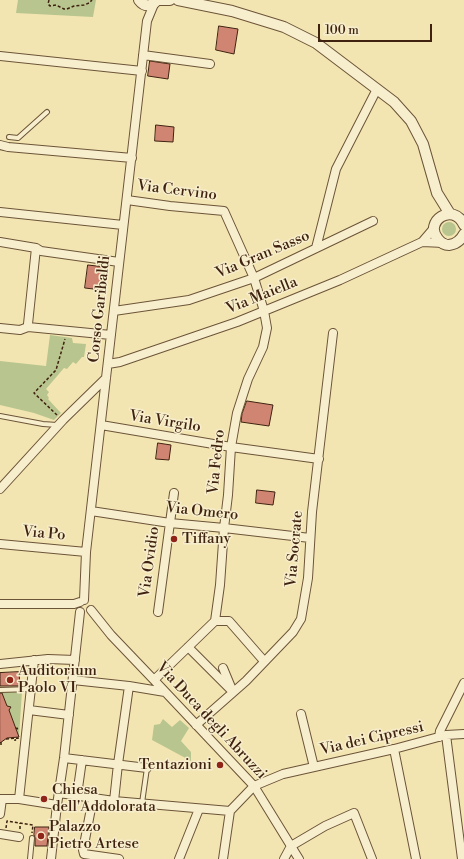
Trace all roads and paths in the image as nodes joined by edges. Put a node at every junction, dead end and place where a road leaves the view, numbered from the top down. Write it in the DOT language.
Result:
graph roads {
  1 [pos="49,0"];
  2 [pos="92,0"];
  3 [pos="170,0"];
  4 [pos="178,0"];
  5 [pos="156,1"];
  6 [pos="140,2"];
  7 [pos="147,21"];
  8 [pos="143,55"];
  9 [pos="0,56"];
  10 [pos="210,64"];
  11 [pos="142,71"];
  12 [pos="377,89"];
  13 [pos="47,112"];
  14 [pos="9,137"];
  15 [pos="0,145"];
  16 [pos="132,158"];
  17 [pos="437,193"];
  18 [pos="127,200"];
  19 [pos="224,211"];
  20 [pos="0,212"];
  21 [pos="456,214"];
  22 [pos="373,221"];
  23 [pos="435,224"];
  24 [pos="124,225"];
  25 [pos="464,225"];
  26 [pos="464,234"];
  27 [pos="0,242"];
  28 [pos="422,242"];
  29 [pos="446,244"];
  30 [pos="36,248"];
  31 [pos="316,248"];
  32 [pos="464,248"];
  33 [pos="119,262"];
  34 [pos="254,278"];
  35 [pos="264,311"];
  36 [pos="114,312"];
  37 [pos="28,327"];
  38 [pos="0,328"];
  39 [pos="67,331"];
  40 [pos="333,333"];
  41 [pos="111,336"];
  42 [pos="108,364"];
  43 [pos="106,378"];
  44 [pos="0,416"];
  45 [pos="61,423"];
  46 [pos="101,425"];
  47 [pos="231,447"];
  48 [pos="319,459"];
  49 [pos="0,490"];
  50 [pos="174,493"];
  51 [pos="91,511"];
  52 [pos="170,522"];
  53 [pos="224,528"];
  54 [pos="310,538"];
  55 [pos="0,544"];
  56 [pos="86,552"];
  57 [pos="82,601"];
  58 [pos="0,604"];
  59 [pos="91,610"];
  60 [pos="80,612"];
  61 [pos="158,612"];
  62 [pos="216,622"];
  63 [pos="188,647"];
  64 [pos="34,660"];
  65 [pos="75,660"];
  66 [pos="264,662"];
  67 [pos="0,664"];
  68 [pos="223,668"];
  69 [pos="73,680"];
  70 [pos="154,680"];
  71 [pos="464,682"];
  72 [pos="129,686"];
  73 [pos="31,689"];
  74 [pos="0,690"];
  75 [pos="165,692"];
  76 [pos="233,692"];
  77 [pos="29,710"];
  78 [pos="301,714"];
  79 [pos="69,715"];
  80 [pos="196,725"];
  81 [pos="464,734"];
  82 [pos="443,736"];
  83 [pos="6,739"];
  84 [pos="15,740"];
  85 [pos="1,742"];
  86 [pos="1,745"];
  87 [pos="394,749"];
  88 [pos="64,758"];
  89 [pos="82,760"];
  90 [pos="118,764"];
  91 [pos="314,767"];
  92 [pos="147,768"];
  93 [pos="254,786"];
  94 [pos="58,793"];
  95 [pos="77,796"];
  96 [pos="92,798"];
  97 [pos="1,799"];
  98 [pos="19,799"];
  99 [pos="114,801"];
  100 [pos="142,804"];
  101 [pos="57,805"];
  102 [pos="199,809"];
  103 [pos="230,811"];
  104 [pos="0,814"];
  105 [pos="7,822"];
  106 [pos="0,834"];
  107 [pos="19,837"];
  108 [pos="32,838"];
  109 [pos="292,846"];
  110 [pos="98,857"];
  111 [pos="30,859"];
  112 [pos="51,859"];
  113 [pos="119,859"];
  114 [pos="179,859"];
  115 [pos="223,859"];
  116 [pos="284,859"];
  117 [pos="299,859"];
  118 [pos="372,859"];
  119 [pos="416,859"];
  120 [pos="462,859"];
  1 -- 2 [label="path"];
  3 -- 5 [label="street"];
  4 -- 12 [label="street"];
  5 -- 6 [label="street"];
  5 -- 7 [label="street, Corso Garibaldi"];
  6 -- 7 [label="street, Corso Garibaldi"];
  7 -- 8 [label="street, Corso Garibaldi"];
  8 -- 10 [label="street"];
  8 -- 11 [label="street, Corso Garibaldi"];
  9 -- 11 [label="street"];
  11 -- 16 [label="street, Corso Garibaldi"];
  12 -- 17 [label="street"];
  12 -- 31 [label="street"];
  13 -- 14 [label="lane"];
  15 -- 16 [label="street"];
  16 -- 18 [label="street, Corso Garibaldi"];
  17 -- 21 [label="street"];
  17 -- 23 [label="street"];
  18 -- 19 [label="street, Via Cervino"];
  18 -- 24 [label="street, Corso Garibaldi"];
  19 -- 34 [label="street, Via Fedro"];
  20 -- 24 [label="street"];
  21 -- 23 [label="street"];
  21 -- 25 [label="street"];
  22 -- 31 [label="street, Via Gran Sasso"];
  23 -- 28 [label="street, Via Maiella"];
  23 -- 29 [label="street"];
  24 -- 33 [label="street, Corso Garibaldi"];
  26 -- 29 [label="street"];
  27 -- 30 [label="street"];
  28 -- 29 [label="street, Via Maiella"];
  28 -- 35 [label="street, Via Maiella"];
  29 -- 32 [label="street"];
  30 -- 33 [label="street"];
  30 -- 37 [label="street"];
  31 -- 34 [label="street, Via Gran Sasso"];
  33 -- 36 [label="street, Corso Garibaldi"];
  34 -- 35 [label="street, Via Fedro"];
  34 -- 36 [label="street, Via Gran Sasso"];
  35 -- 42 [label="street, Via Maiella"];
  35 -- 47 [label="street, Via Fedro"];
  36 -- 41 [label="street, Corso Garibaldi"];
  37 -- 38 [label="street"];
  37 -- 39 [label="street"];
  39 -- 41 [label="street"];
  39 -- 45 [label="path"];
  40 -- 48 [label="street, Via Socrate"];
  41 -- 42 [label="street, Corso Garibaldi"];
  42 -- 43 [label="street, Corso Garibaldi"];
  43 -- 45 [label="street"];
  43 -- 46 [label="street, Corso Garibaldi"];
  44 -- 45 [label="lane"];
  45 -- 49 [label="street"];
  46 -- 47 [label="street, Via Virgilo"];
  46 -- 51 [label="street, Corso Garibaldi"];
  47 -- 48 [label="street, Via Virgilo"];
  47 -- 53 [label="street, Via Fedro"];
  48 -- 54 [label="street, Via Socrate"];
  50 -- 52 [label="street, Via Ovidio"];
  51 -- 52 [label="street, Via Omero"];
  51 -- 56 [label="street, Corso Garibaldi"];
  52 -- 53 [label="street, Via Omero"];
  52 -- 61 [label="street, Via Ovidio"];
  53 -- 54 [label="street, Via Omero"];
  53 -- 62 [label="street, Via Fedro"];
  54 -- 66 [label="street, Via Socrate"];
  55 -- 56 [label="street, Via Po"];
  56 -- 57 [label="street, Corso Garibaldi"];
  57 -- 58 [label="street"];
  57 -- 59 [label="street"];
  57 -- 60 [label="street"];
  59 -- 60 [label="street"];
  59 -- 70 [label="street, Via Duca degli Abruzzi"];
  60 -- 65 [label="street"];
  62 -- 63 [label="street"];
  62 -- 66 [label="street"];
  63 -- 70 [label="street"];
  63 -- 76 [label="street"];
  64 -- 65 [label="street"];
  64 -- 67 [label="street"];
  64 -- 73 [label="street"];
  65 -- 69 [label="street"];
  66 -- 76 [label="street, Via Socrate"];
  68 -- 76 [label="street"];
  69 -- 72 [label="street"];
  69 -- 79 [label="street"];
  70 -- 75 [label="street, Via Duca degli Abruzzi"];
  71 -- 82 [label="street, Via dei Cipressi"];
  72 -- 75 [label="street"];
  72 -- 90 [label="street"];
  73 -- 74 [label="lane"];
  73 -- 77 [label="street"];
  75 -- 80 [label="street, Via Duca degli Abruzzi"];
  76 -- 80 [label="street, Via Socrate"];
  77 -- 79 [label="street"];
  77 -- 98 [label="street"];
  78 -- 91 [label="street"];
  79 -- 88 [label="street"];
  80 -- 93 [label="street, Via Duca degli Abruzzi"];
  81 -- 82 [label="street"];
  82 -- 87 [label="street, Via dei Cipressi"];
  82 -- 120 [label="street"];
  83 -- 84 [label="path"];
  85 -- 86 [label="path"];
  87 -- 91 [label="street, Via dei Cipressi"];
  87 -- 119 [label="street"];
  88 -- 89 [label="street"];
  88 -- 94 [label="street"];
  89 -- 90 [label="street"];
  89 -- 95 [label="street"];
  90 -- 92 [label="street"];
  90 -- 99 [label="street"];
  91 -- 93 [label="street, Via dei Cipressi"];
  92 -- 100 [label="lane"];
  93 -- 103 [label="street"];
  93 -- 109 [label="street, Via Duca degli Abruzzi"];
  94 -- 95 [label="street"];
  94 -- 101 [label="street"];
  95 -- 96 [label="street"];
  96 -- 99 [label="street"];
  96 -- 110 [label="street"];
  97 -- 98 [label="street"];
  97 -- 104 [label="street"];
  98 -- 101 [label="street"];
  99 -- 100 [label="street"];
  100 -- 102 [label="street"];
  101 -- 112 [label="street"];
  102 -- 103 [label="street"];
  102 -- 114 [label="street"];
  103 -- 115 [label="street"];
  105 -- 108 [label="path"];
  106 -- 107 [label="street"];
  108 -- 111 [label="lane"];
  109 -- 116 [label="street"];
  109 -- 117 [label="street, Via Duca degli Abruzzi"];
  109 -- 118 [label="street"];
  110 -- 113 [label="street"];
}
